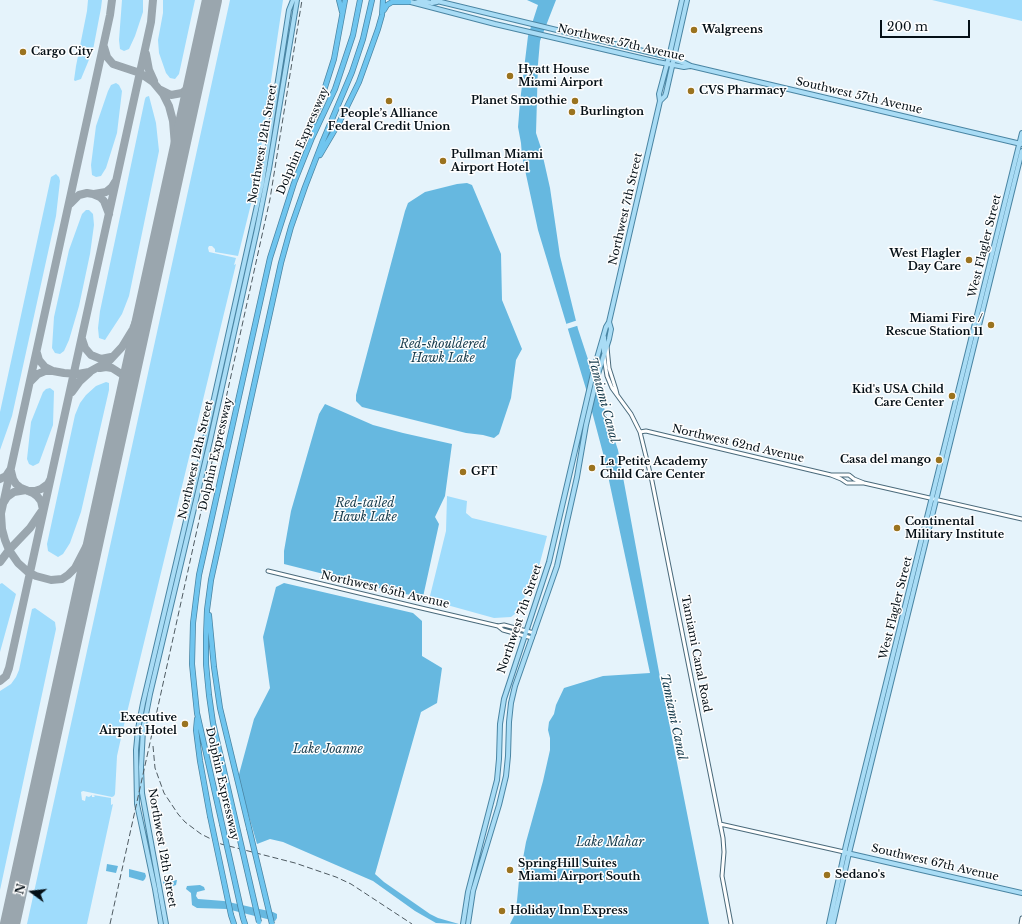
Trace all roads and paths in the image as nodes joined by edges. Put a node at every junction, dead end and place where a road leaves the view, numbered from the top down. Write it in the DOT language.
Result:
graph roads {
  1 [pos="292,0"];
  2 [pos="297,0"];
  3 [pos="339,0"];
  4 [pos="345,0"];
  5 [pos="360,0"];
  6 [pos="384,0"];
  7 [pos="433,0"];
  8 [pos="682,0"];
  9 [pos="687,0"];
  10 [pos="372,1"];
  11 [pos="407,1"];
  12 [pos="439,1"];
  13 [pos="415,3"];
  14 [pos="382,15"];
  15 [pos="343,16"];
  16 [pos="587,38"];
  17 [pos="572,41"];
  18 [pos="602,42"];
  19 [pos="587,45"];
  20 [pos="668,58"];
  21 [pos="674,60"];
  22 [pos="666,64"];
  23 [pos="672,65"];
  24 [pos="691,66"];
  25 [pos="660,101"];
  26 [pos="1022,133"];
  27 [pos="312,138"];
  28 [pos="1021,144"];
  29 [pos="1022,151"];
  30 [pos="313,167"];
  31 [pos="609,322"];
  32 [pos="604,334"];
  33 [pos="607,346"];
  34 [pos="604,357"];
  35 [pos="616,394"];
  36 [pos="640,432"];
  37 [pos="831,474"];
  38 [pos="846,476"];
  39 [pos="852,477"];
  40 [pos="844,480"];
  41 [pos="851,482"];
  42 [pos="864,483"];
  43 [pos="934,499"];
  44 [pos="1022,518"];
  45 [pos="268,571"];
  46 [pos="208,601"];
  47 [pos="525,633"];
  48 [pos="534,633"];
  49 [pos="532,638"];
  50 [pos="197,713"];
  51 [pos="720,824"];
  52 [pos="847,853"];
  53 [pos="1022,893"];
  54 [pos="1022,918"];
  55 [pos="259,923"];
  56 [pos="161,924"];
  57 [pos="166,924"];
  58 [pos="233,924"];
  59 [pos="245,924"];
  60 [pos="272,924"];
  61 [pos="463,924"];
  62 [pos="468,924"];
  63 [pos="731,924"];
  64 [pos="829,924"];
  65 [pos="833,924"];
  66 [pos="1021,924"];
  1 -- 56 [label="main road, Northwest 12th Street"];
  2 -- 57 [label="main road, Northwest 12th Street"];
  3 -- 15 [label="highway"];
  4 -- 15 [label="highway"];
  5 -- 27 [label="highway, Dolphin Expressway"];
  6 -- 14 [label="highway"];
  7 -- 12 [label="main road, Northwest 57th Avenue"];
  8 -- 20 [label="main road, Northwest 7th Street"];
  9 -- 21 [label="main road, Northwest 7th Street"];
  10 -- 30 [label="highway, Dolphin Expressway"];
  11 -- 13 [label="main road, Northwest 57th Avenue"];
  11 -- 14 [label="highway"];
  12 -- 13 [label="main road"];
  12 -- 16 [label="main road, Northwest 57th Avenue"];
  13 -- 17 [label="main road, Northwest 57th Avenue"];
  14 -- 30 [label="highway"];
  15 -- 27 [label="highway"];
  16 -- 17 [label="main road"];
  16 -- 18 [label="main road, Northwest 57th Avenue"];
  17 -- 19 [label="main road, Northwest 57th Avenue"];
  18 -- 19 [label="main road"];
  18 -- 20 [label="main road, Northwest 57th Avenue"];
  19 -- 22 [label="main road, Northwest 57th Avenue"];
  20 -- 21 [label="main road, Northwest 57th Avenue"];
  20 -- 22 [label="main road, Northwest 7th Street"];
  21 -- 23 [label="main road, Northwest 7th Street"];
  21 -- 24 [label="main road, Northwest 57th Avenue"];
  22 -- 23 [label="main road, Northwest 57th Avenue"];
  22 -- 25 [label="main road, Northwest 7th Street"];
  23 -- 24 [label="main road, Northwest 57th Avenue"];
  23 -- 25 [label="main road, Northwest 7th Street"];
  24 -- 28 [label="main road, Southwest 57th Avenue"];
  25 -- 31 [label="main road, Northwest 7th Street"];
  26 -- 28 [label="main road, West Flagler Street"];
  27 -- 50 [label="highway, Dolphin Expressway"];
  28 -- 43 [label="main road, West Flagler Street"];
  29 -- 43 [label="main road, West Flagler Street"];
  30 -- 46 [label="highway, Dolphin Expressway"];
  31 -- 32 [label="main road, Northwest 7th Street"];
  31 -- 33 [label="main road, Northwest 7th Street"];
  32 -- 34 [label="main road"];
  32 -- 47 [label="main road, Northwest 7th Street"];
  33 -- 34 [label="main road, Northwest 7th Street"];
  33 -- 35 [label="street, Tamiami Canal Road"];
  34 -- 35 [label="street, Tamiami Canal Road"];
  34 -- 48 [label="main road, Northwest 7th Street"];
  35 -- 36 [label="street, Tamiami Canal Road"];
  36 -- 37 [label="street, Northwest 62nd Avenue"];
  36 -- 51 [label="street, Tamiami Canal Road"];
  37 -- 38 [label="street, Northwest 62nd Avenue"];
  37 -- 40 [label="street, Northwest 62nd Avenue"];
  38 -- 39 [label="street"];
  38 -- 40 [label="street"];
  39 -- 41 [label="street"];
  39 -- 42 [label="street"];
  40 -- 41 [label="street"];
  41 -- 42 [label="street"];
  42 -- 43 [label="street"];
  43 -- 44 [label="street"];
  43 -- 52 [label="main road, West Flagler Street"];
  45 -- 47 [label="street, Northwest 65th Avenue"];
  46 -- 55 [label="highway, Dolphin Expressway, bridge"];
  46 -- 60 [label="highway, bridge"];
  47 -- 48 [label="street, Northwest 65th Avenue"];
  47 -- 49 [label="street, Northwest 65th Avenue"];
  47 -- 61 [label="main road, Northwest 7th Street"];
  48 -- 49 [label="main road, Northwest 7th Street"];
  49 -- 62 [label="main road, Northwest 7th Street"];
  50 -- 58 [label="highway, bridge"];
  50 -- 59 [label="highway, Dolphin Expressway, bridge"];
  51 -- 52 [label="street"];
  51 -- 63 [label="street, Tamiami Canal Road"];
  52 -- 53 [label="main road, Southwest 67th Avenue"];
  52 -- 64 [label="main road, West Flagler Street"];
  52 -- 65 [label="main road, West Flagler Street"];
  54 -- 66 [label="street"];
}
